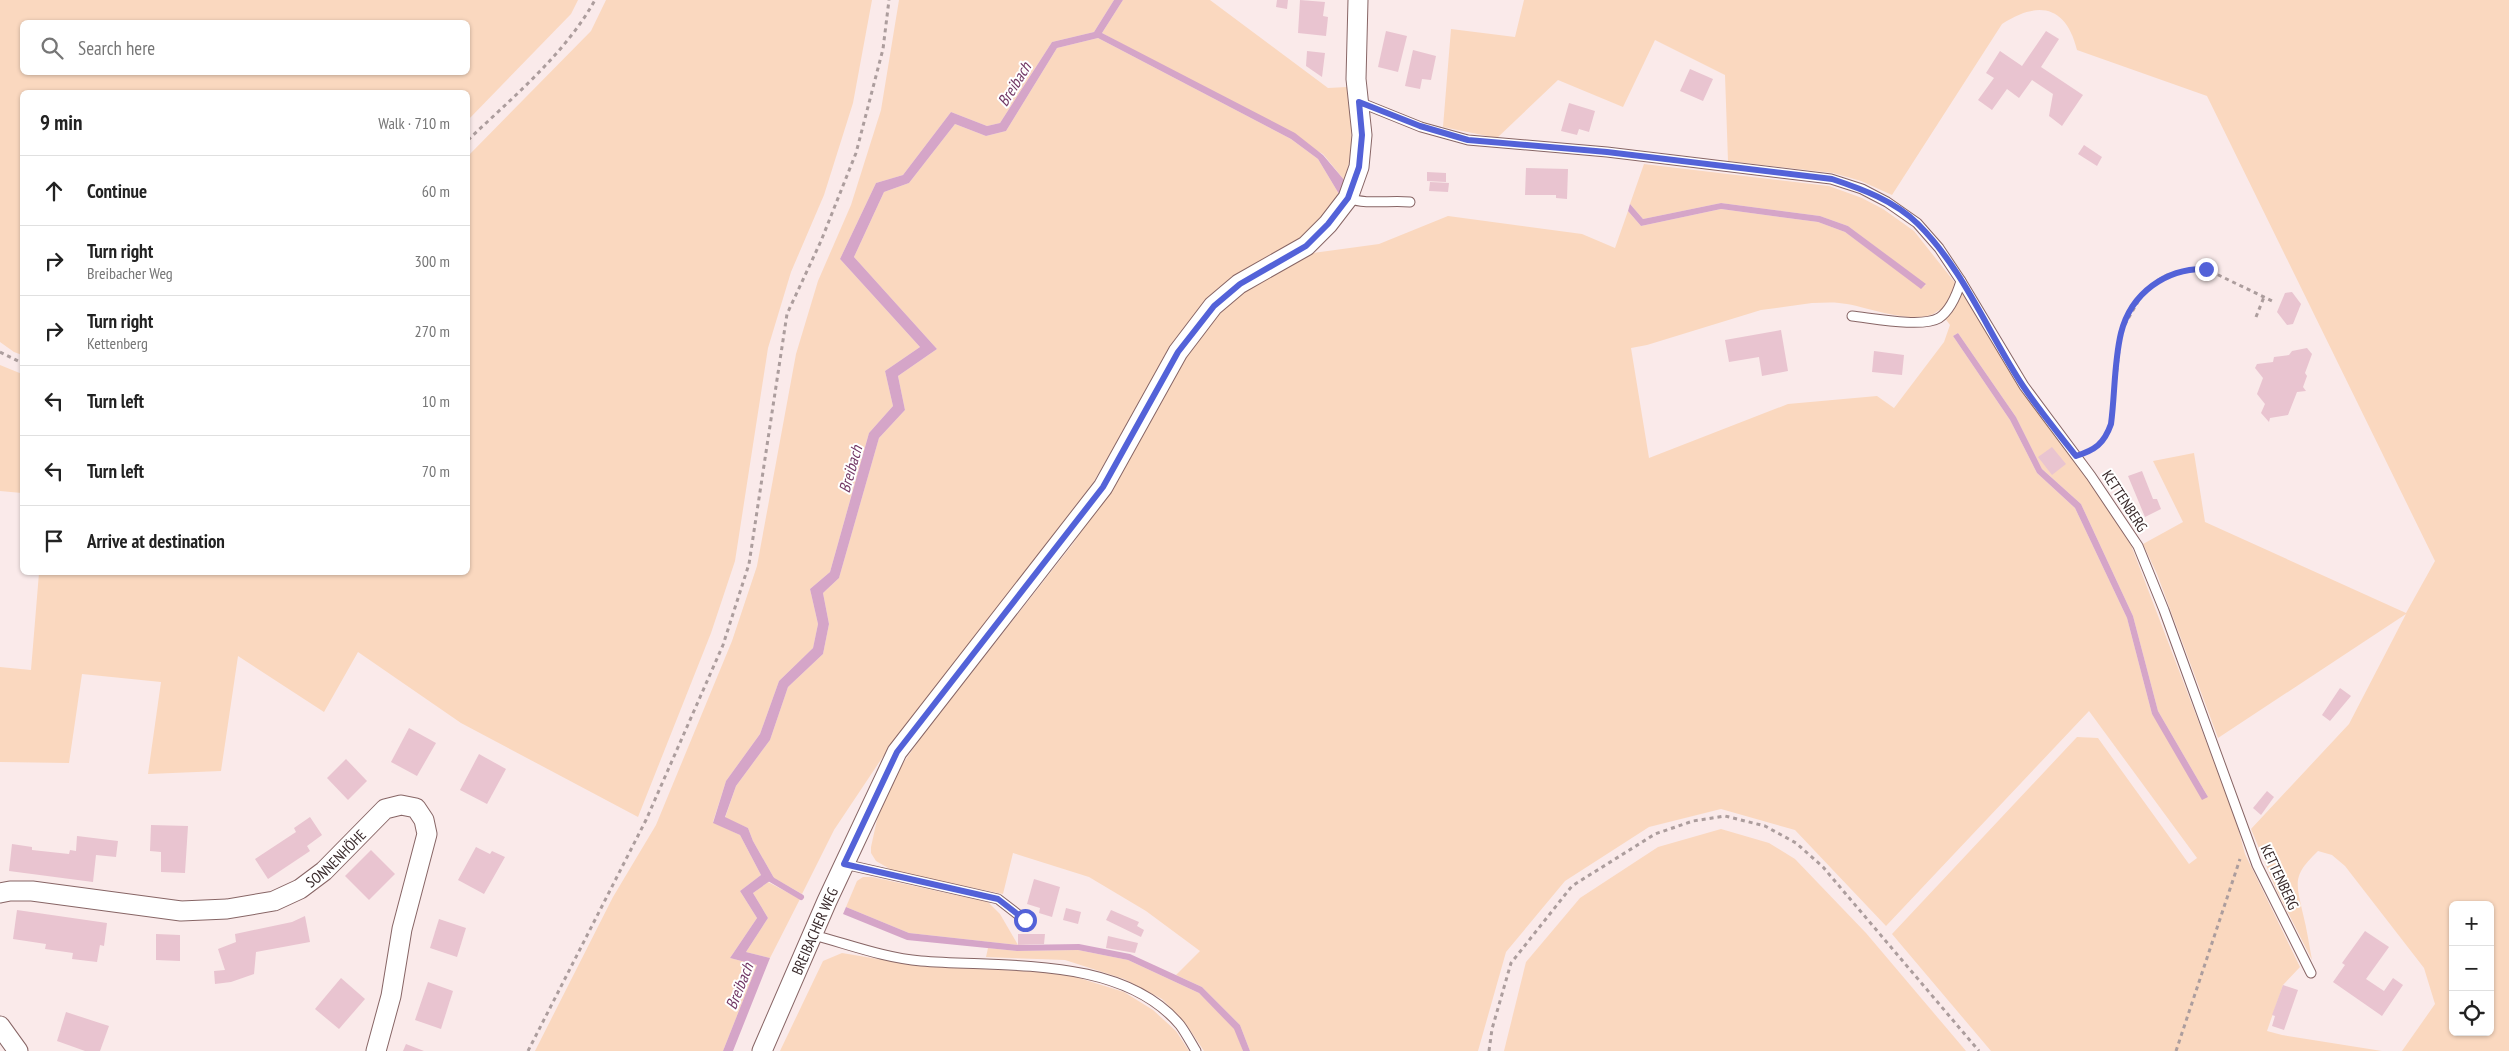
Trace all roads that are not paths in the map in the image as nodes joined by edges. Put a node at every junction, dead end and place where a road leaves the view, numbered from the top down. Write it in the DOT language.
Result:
graph roads {
  1 [pos="1358,0"];
  2 [pos="1359,102"];
  3 [pos="1348,198"];
  4 [pos="1410,202"];
  5 [pos="1961,281"];
  6 [pos="1852,316"];
  7 [pos="844,864"];
  8 [pos="0,893"];
  9 [pos="1025,920"];
  10 [pos="813,934"];
  11 [pos="2311,973"];
  12 [pos="0,1026"];
  13 [pos="18,1051"];
  14 [pos="376,1051"];
  15 [pos="762,1051"];
  16 [pos="1196,1051"];
  1 -- 2 [label="street, BREIBACHER WEG"];
  2 -- 3 [label="street, BREIBACHER WEG"];
  2 -- 5 [label="lane, KETTENBERG"];
  3 -- 4 [label="lane"];
  3 -- 7 [label="street, BREIBACHER WEG"];
  5 -- 6 [label="lane"];
  5 -- 11 [label="lane, KETTENBERG"];
  7 -- 9 [label="lane"];
  7 -- 10 [label="street, BREIBACHER WEG"];
  8 -- 14 [label="street, SONNENHÖHE"];
  10 -- 15 [label="street, BREIBACHER WEG"];
  10 -- 16 [label="lane"];
  12 -- 13 [label="street"];
}
